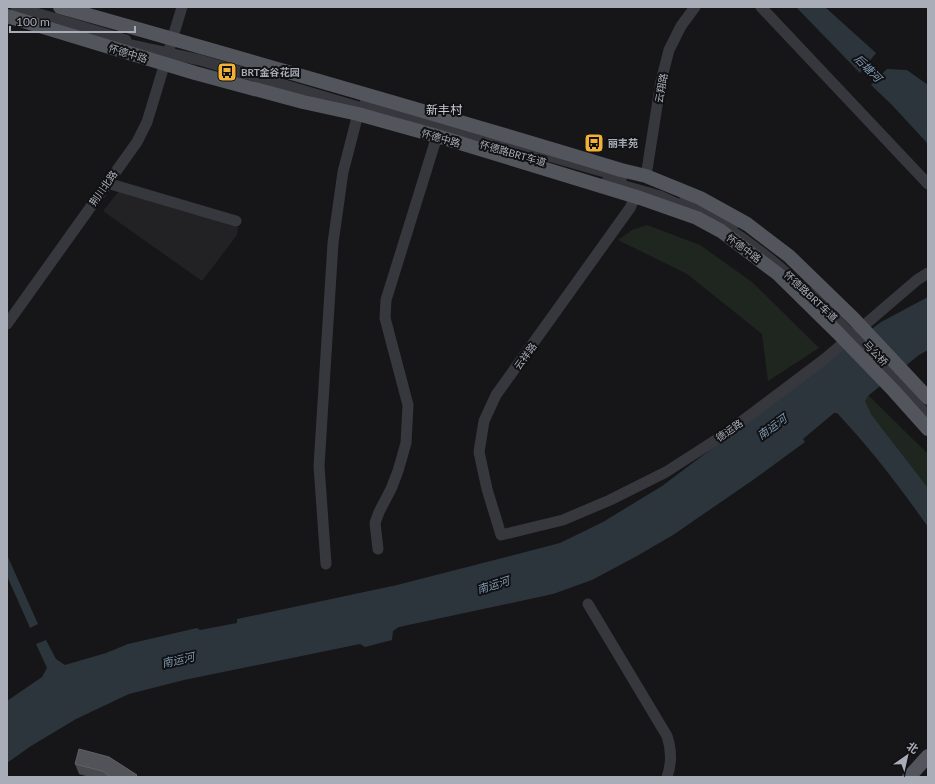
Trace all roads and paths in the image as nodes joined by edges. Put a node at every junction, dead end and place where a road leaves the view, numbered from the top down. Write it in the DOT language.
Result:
graph roads {
  1 [pos="16,7"];
  2 [pos="60,7"];
  3 [pos="182,7"];
  4 [pos="695,7"];
  5 [pos="761,7"];
  6 [pos="7,10"];
  7 [pos="7,16"];
  8 [pos="169,52"];
  9 [pos="358,114"];
  10 [pos="437,136"];
  11 [pos="646,176"];
  12 [pos="107,183"];
  13 [pos="928,184"];
  14 [pos="635,197"];
  15 [pos="236,222"];
  16 [pos="928,274"];
  17 [pos="7,324"];
  18 [pos="846,326"];
  19 [pos="902,384"];
  20 [pos="928,398"];
  21 [pos="928,409"];
  22 [pos="928,416"];
  23 [pos="928,429"];
  24 [pos="501,535"];
  25 [pos="378,549"];
  26 [pos="326,564"];
  27 [pos="588,604"];
  28 [pos="928,756"];
  29 [pos="667,777"];
  30 [pos="909,777"];
  1 -- 8 [label="street, 怀德路BRT车道"];
  2 -- 8 [label="main road, 怀德中路"];
  3 -- 8 [label="street, 荆川北路"];
  4 -- 11 [label="street, 云翔路"];
  5 -- 13 [label="street"];
  6 -- 8 [label="street, 怀德路BRT车道"];
  7 -- 8 [label="main road, 怀德中路"];
  8 -- 9 [label="main road, 怀德中路"];
  8 -- 11 [label="main road, 怀德中路"];
  8 -- 12 [label="street, 荆川北路"];
  8 -- 18 [label="street, 怀德路BRT车道"];
  9 -- 10 [label="main road, 怀德中路"];
  9 -- 26 [label="street"];
  10 -- 14 [label="main road, 怀德中路"];
  10 -- 25 [label="street"];
  11 -- 18 [label="main road, 怀德中路"];
  12 -- 15 [label="street"];
  12 -- 17 [label="street, 荆川北路"];
  14 -- 18 [label="main road, 怀德中路"];
  14 -- 24 [label="street, 云祥路"];
  16 -- 24 [label="street, 德运路"];
  18 -- 19 [label="main road, 马公桥"];
  18 -- 19 [label="main road, 马公桥"];
  19 -- 20 [label="main road"];
  19 -- 21 [label="street"];
  19 -- 22 [label="street"];
  19 -- 23 [label="main road"];
  27 -- 29 [label="street"];
  28 -- 30 [label="main road"];
}
